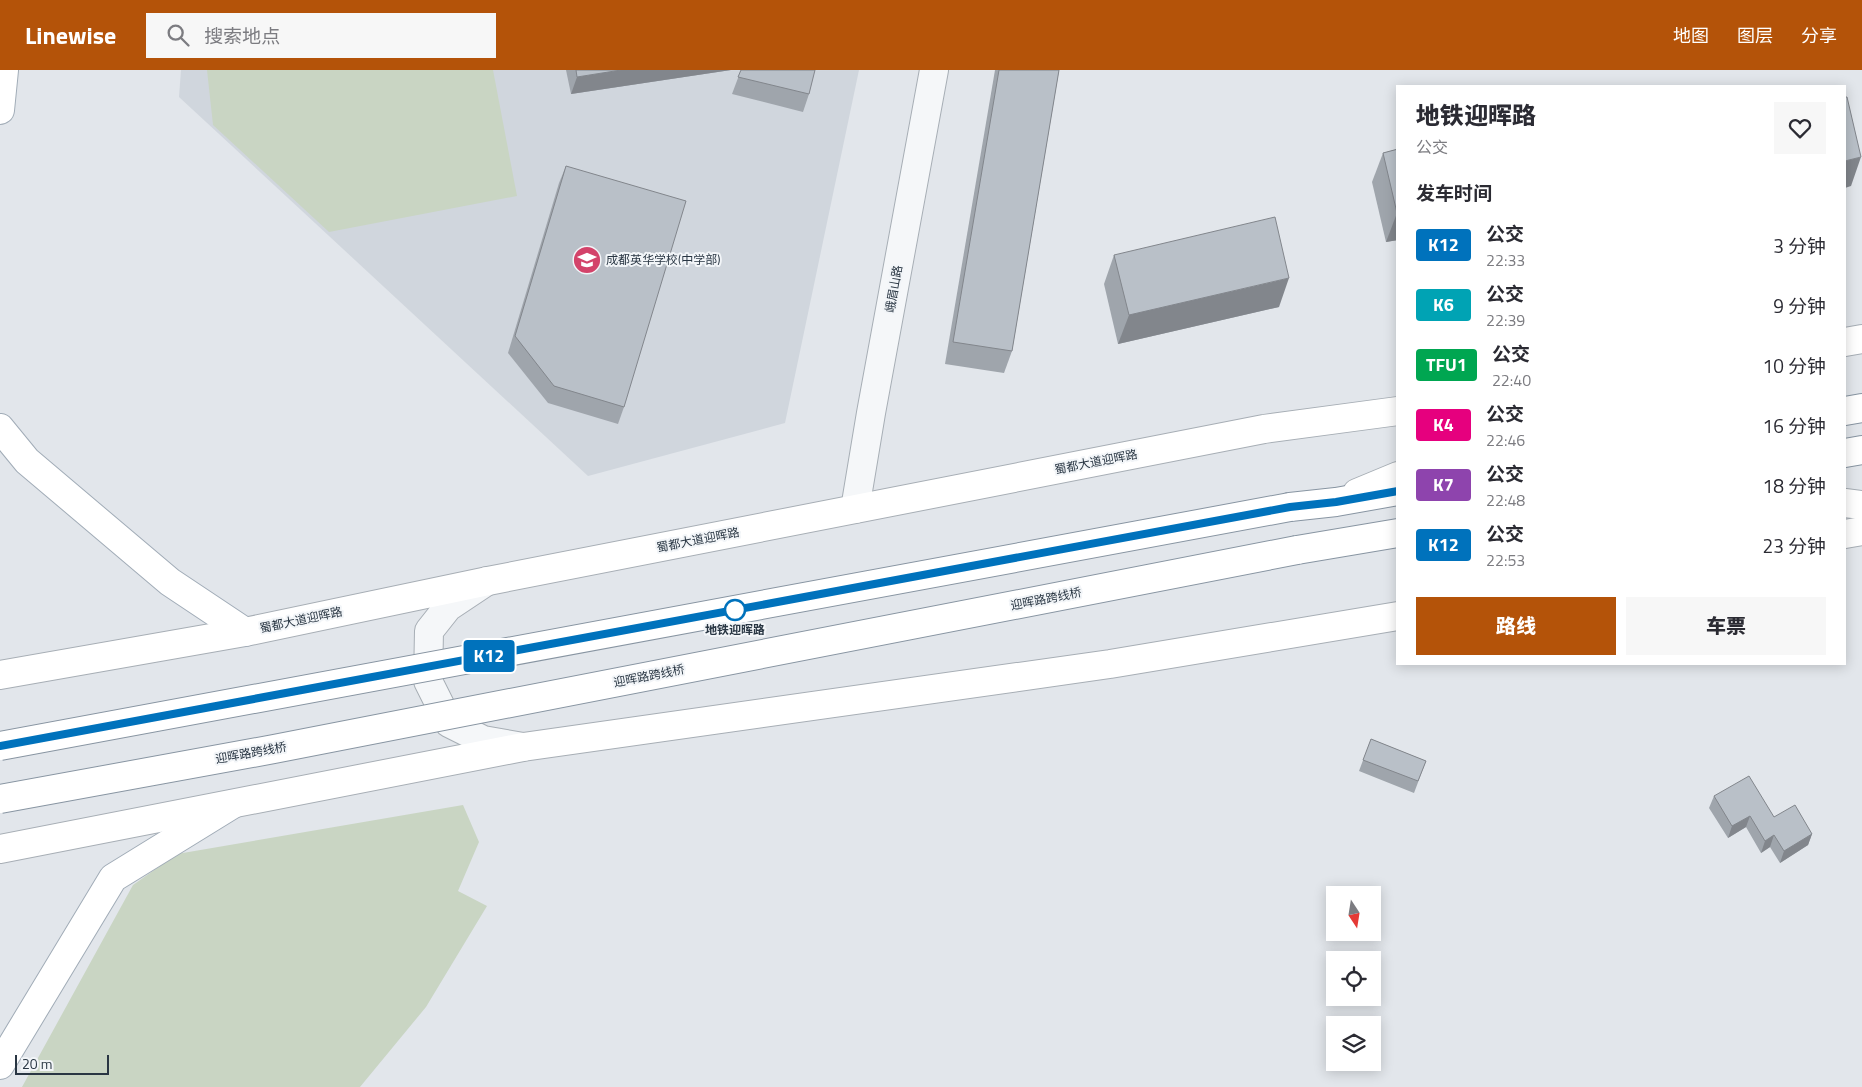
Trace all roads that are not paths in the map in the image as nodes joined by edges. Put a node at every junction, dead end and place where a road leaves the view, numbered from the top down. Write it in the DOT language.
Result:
graph roads {
  1 [pos="4,70"];
  2 [pos="934,70"];
  3 [pos="0,110"];
  4 [pos="1862,339"];
  5 [pos="1846,342"];
  6 [pos="1862,408"];
  7 [pos="1396,411"];
  8 [pos="1846,411"];
  9 [pos="0,428"];
  10 [pos="1862,450"];
  11 [pos="1846,453"];
  12 [pos="1396,477"];
  13 [pos="1396,491"];
  14 [pos="1336,502"];
  15 [pos="1846,503"];
  16 [pos="1862,504"];
  17 [pos="856,509"];
  18 [pos="1862,531"];
  19 [pos="1396,533"];
  20 [pos="1846,534"];
  21 [pos="488,580"];
  22 [pos="1396,616"];
  23 [pos="245,632"];
  24 [pos="0,676"];
  25 [pos="0,746"];
  26 [pos="523,747"];
  27 [pos="0,799"];
  28 [pos="233,804"];
  29 [pos="0,849"];
  30 [pos="0,1065"];
  1 -- 3 [label="main road"];
  2 -- 17 [label="street, 峨眉山路"];
  4 -- 5 [label="main road"];
  6 -- 8 [label="main road"];
  7 -- 17 [label="main road, 蜀都大道迎晖路"];
  9 -- 23 [label="main road"];
  10 -- 11 [label="main road"];
  12 -- 14 [label="main road"];
  13 -- 14 [label="main road"];
  14 -- 25 [label="main road, bridge"];
  15 -- 16 [label="main road"];
  17 -- 21 [label="main road, 蜀都大道迎晖路"];
  18 -- 20 [label="main road"];
  19 -- 27 [label="main road, 迎晖路跨线桥, bridge"];
  21 -- 23 [label="main road, 蜀都大道迎晖路"];
  21 -- 26 [label="street"];
  22 -- 26 [label="main road"];
  23 -- 24 [label="main road, 蜀都大道迎晖路"];
  26 -- 28 [label="main road"];
  28 -- 29 [label="main road"];
  28 -- 30 [label="main road"];
}
